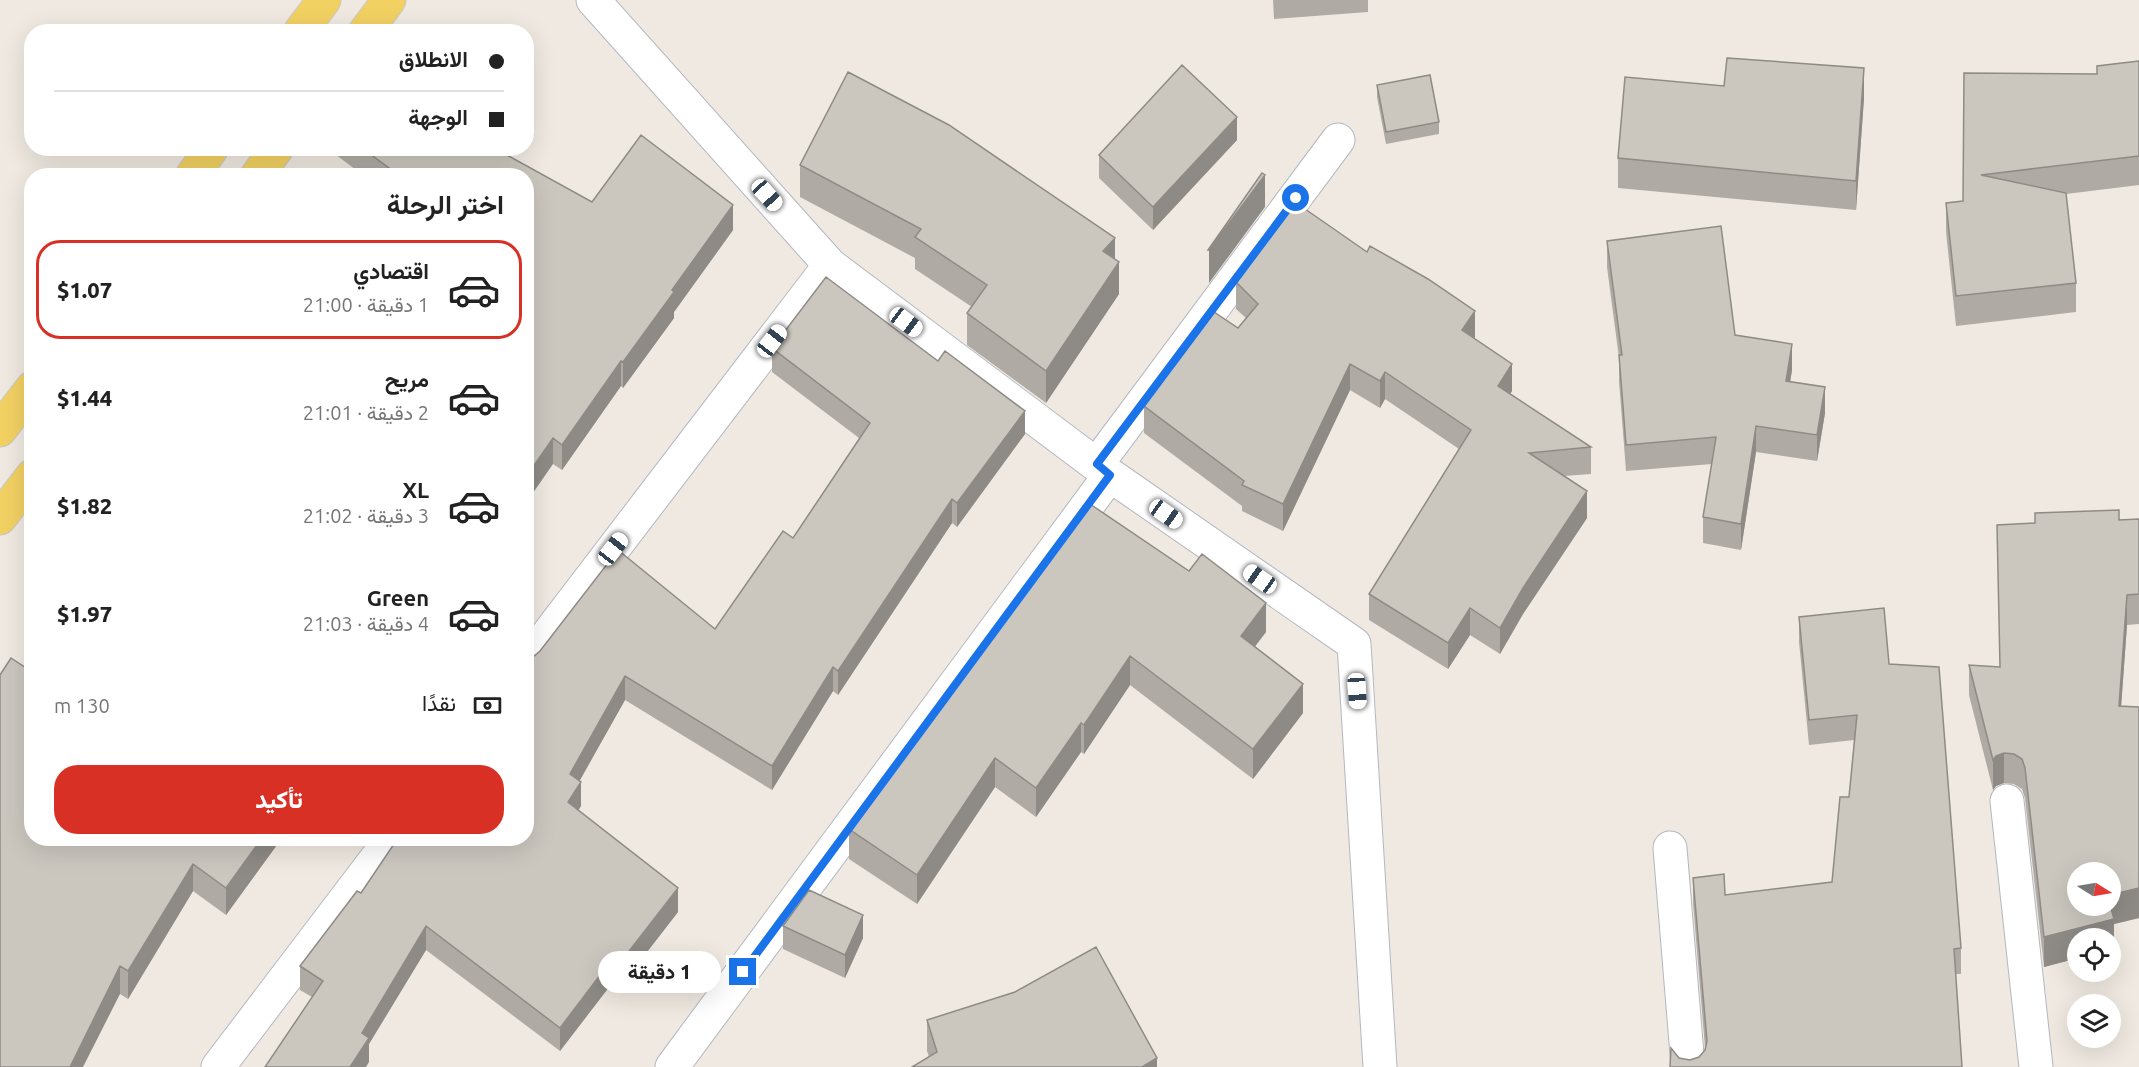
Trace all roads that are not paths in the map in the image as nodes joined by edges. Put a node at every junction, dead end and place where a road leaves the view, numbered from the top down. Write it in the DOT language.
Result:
graph roads {
  1 [pos="324,0"];
  2 [pos="389,0"];
  3 [pos="593,0"];
  4 [pos="306,24"];
  5 [pos="371,24"];
  6 [pos="1338,140"];
  7 [pos="830,265"];
  8 [pos="24,398"];
  9 [pos="0,430"];
  10 [pos="1103,470"];
  11 [pos="24,486"];
  12 [pos="0,518"];
  13 [pos="534,653"];
  14 [pos="2007,801"];
  15 [pos="386,846"];
  16 [pos="1670,848"];
  17 [pos="218,1067"];
  18 [pos="672,1067"];
  19 [pos="1380,1067"];
  20 [pos="1688,1067"];
  21 [pos="2036,1067"];
  1 -- 4 [label="main road"];
  2 -- 5 [label="main road"];
  3 -- 7 [label="street"];
  6 -- 10 [label="street"];
  7 -- 10 [label="street"];
  7 -- 13 [label="street"];
  8 -- 9 [label="main road"];
  10 -- 18 [label="street"];
  10 -- 19 [label="street"];
  11 -- 12 [label="main road"];
  14 -- 21 [label="street"];
  15 -- 17 [label="street"];
  16 -- 20 [label="street"];
}
